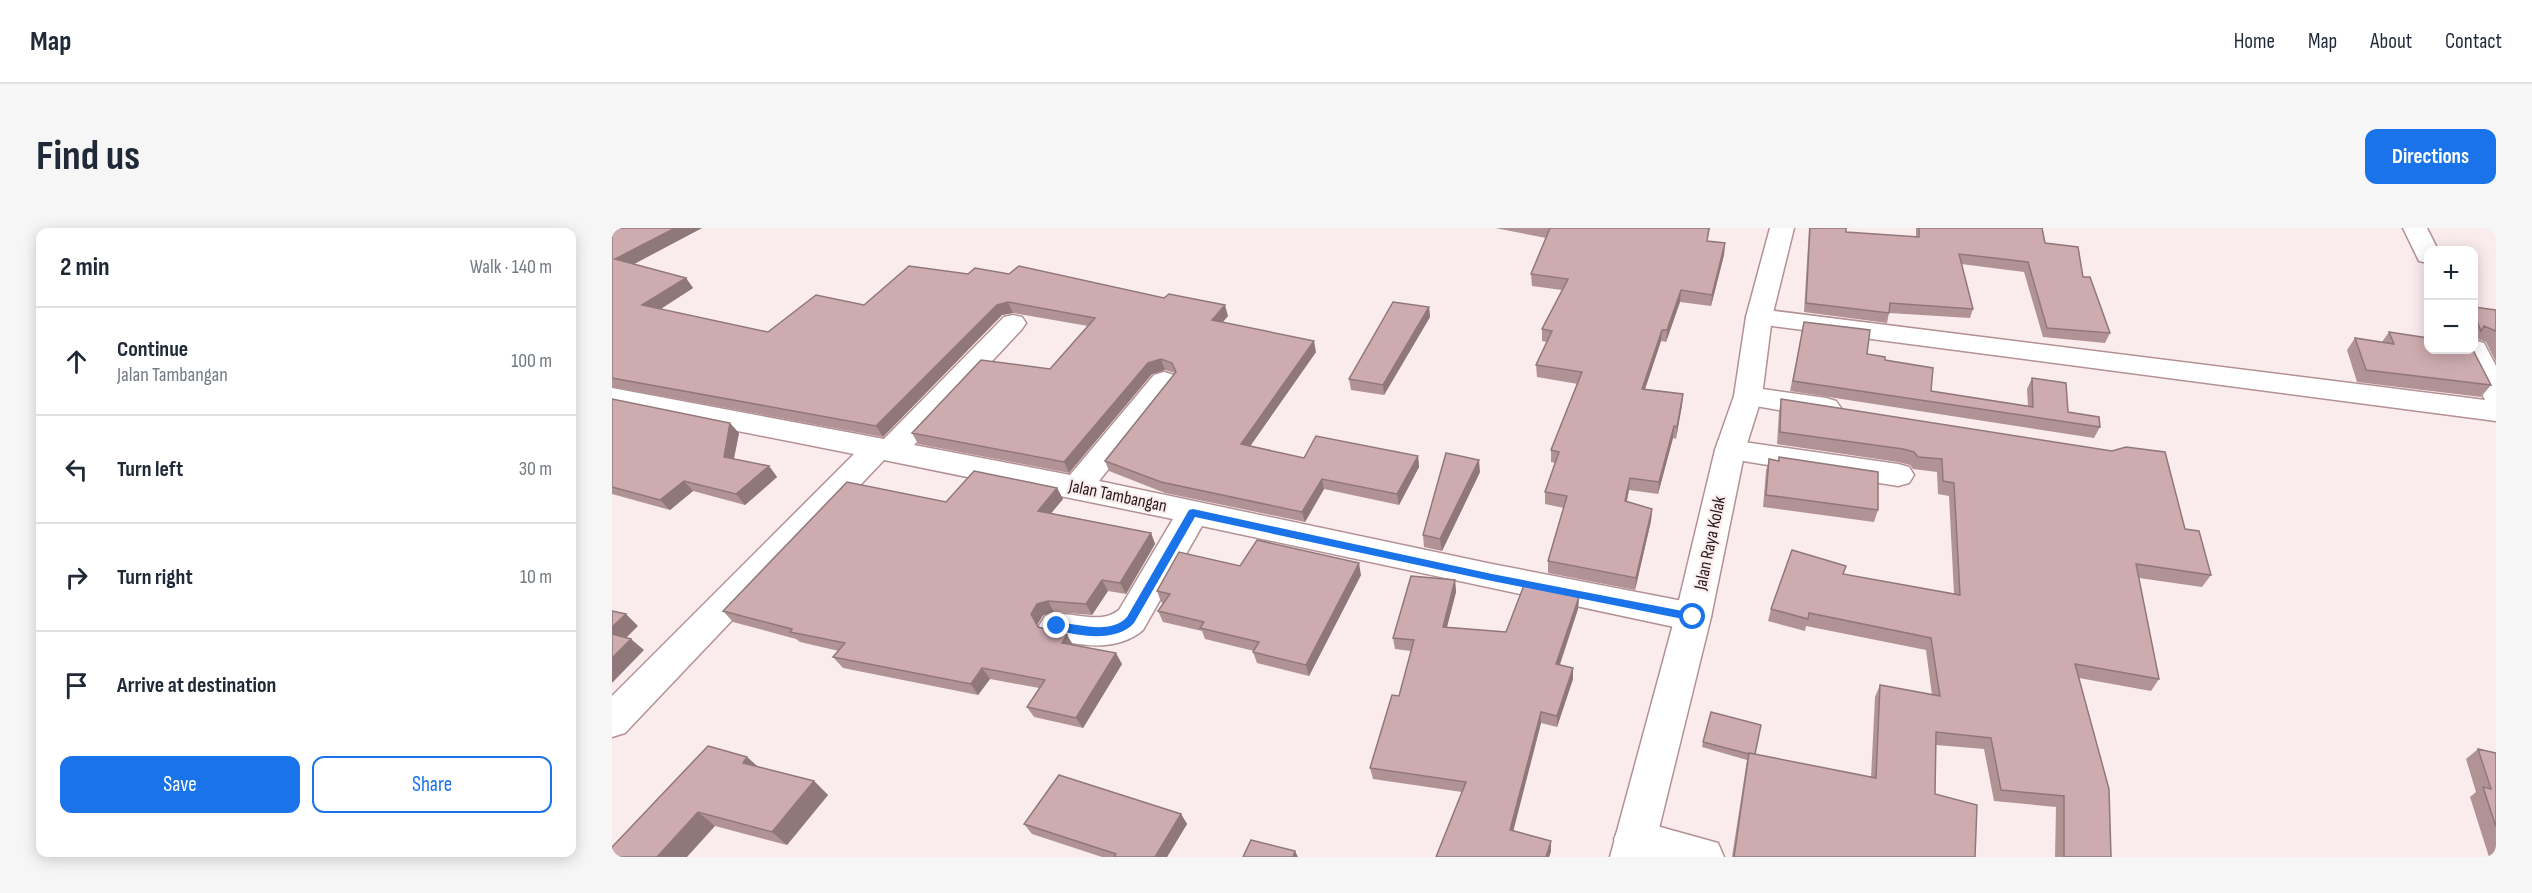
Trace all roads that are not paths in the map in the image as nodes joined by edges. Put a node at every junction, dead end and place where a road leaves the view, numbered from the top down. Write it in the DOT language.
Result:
graph roads {
  1 [pos="1782,228"];
  2 [pos="2415,228"];
  3 [pos="2424,247"];
  4 [pos="1760,317"];
  5 [pos="1013,323"];
  6 [pos="2476,354"];
  7 [pos="1164,381"];
  8 [pos="2496,395"];
  9 [pos="1748,396"];
  10 [pos="612,397"];
  11 [pos="2496,411"];
  12 [pos="1852,412"];
  13 [pos="885,449"];
  14 [pos="1730,450"];
  15 [pos="1898,475"];
  16 [pos="1077,487"];
  17 [pos="1193,513"];
  18 [pos="1693,617"];
  19 [pos="1057,626"];
  20 [pos="612,721"];
  21 [pos="1633,848"];
  22 [pos="1703,857"];
  1 -- 4 [label="main road, Jalan Raya Kolak"];
  2 -- 3 [label="main road"];
  4 -- 9 [label="main road, Jalan Raya Kolak"];
  4 -- 11 [label="main road"];
  5 -- 13 [label="main road"];
  6 -- 8 [label="main road"];
  7 -- 16 [label="main road"];
  9 -- 12 [label="main road"];
  9 -- 14 [label="main road, Jalan Raya Kolak"];
  10 -- 13 [label="main road, Jalan Tambangan"];
  13 -- 16 [label="main road, Jalan Tambangan"];
  13 -- 20 [label="main road"];
  14 -- 15 [label="main road"];
  14 -- 18 [label="main road, Jalan Raya Kolak"];
  16 -- 17 [label="main road, Jalan Tambangan"];
  17 -- 18 [label="main road, Jalan Tambangan"];
  17 -- 19 [label="main road"];
  18 -- 21 [label="main road, Jalan Raya Kolak"];
  21 -- 22 [label="main road"];
}
